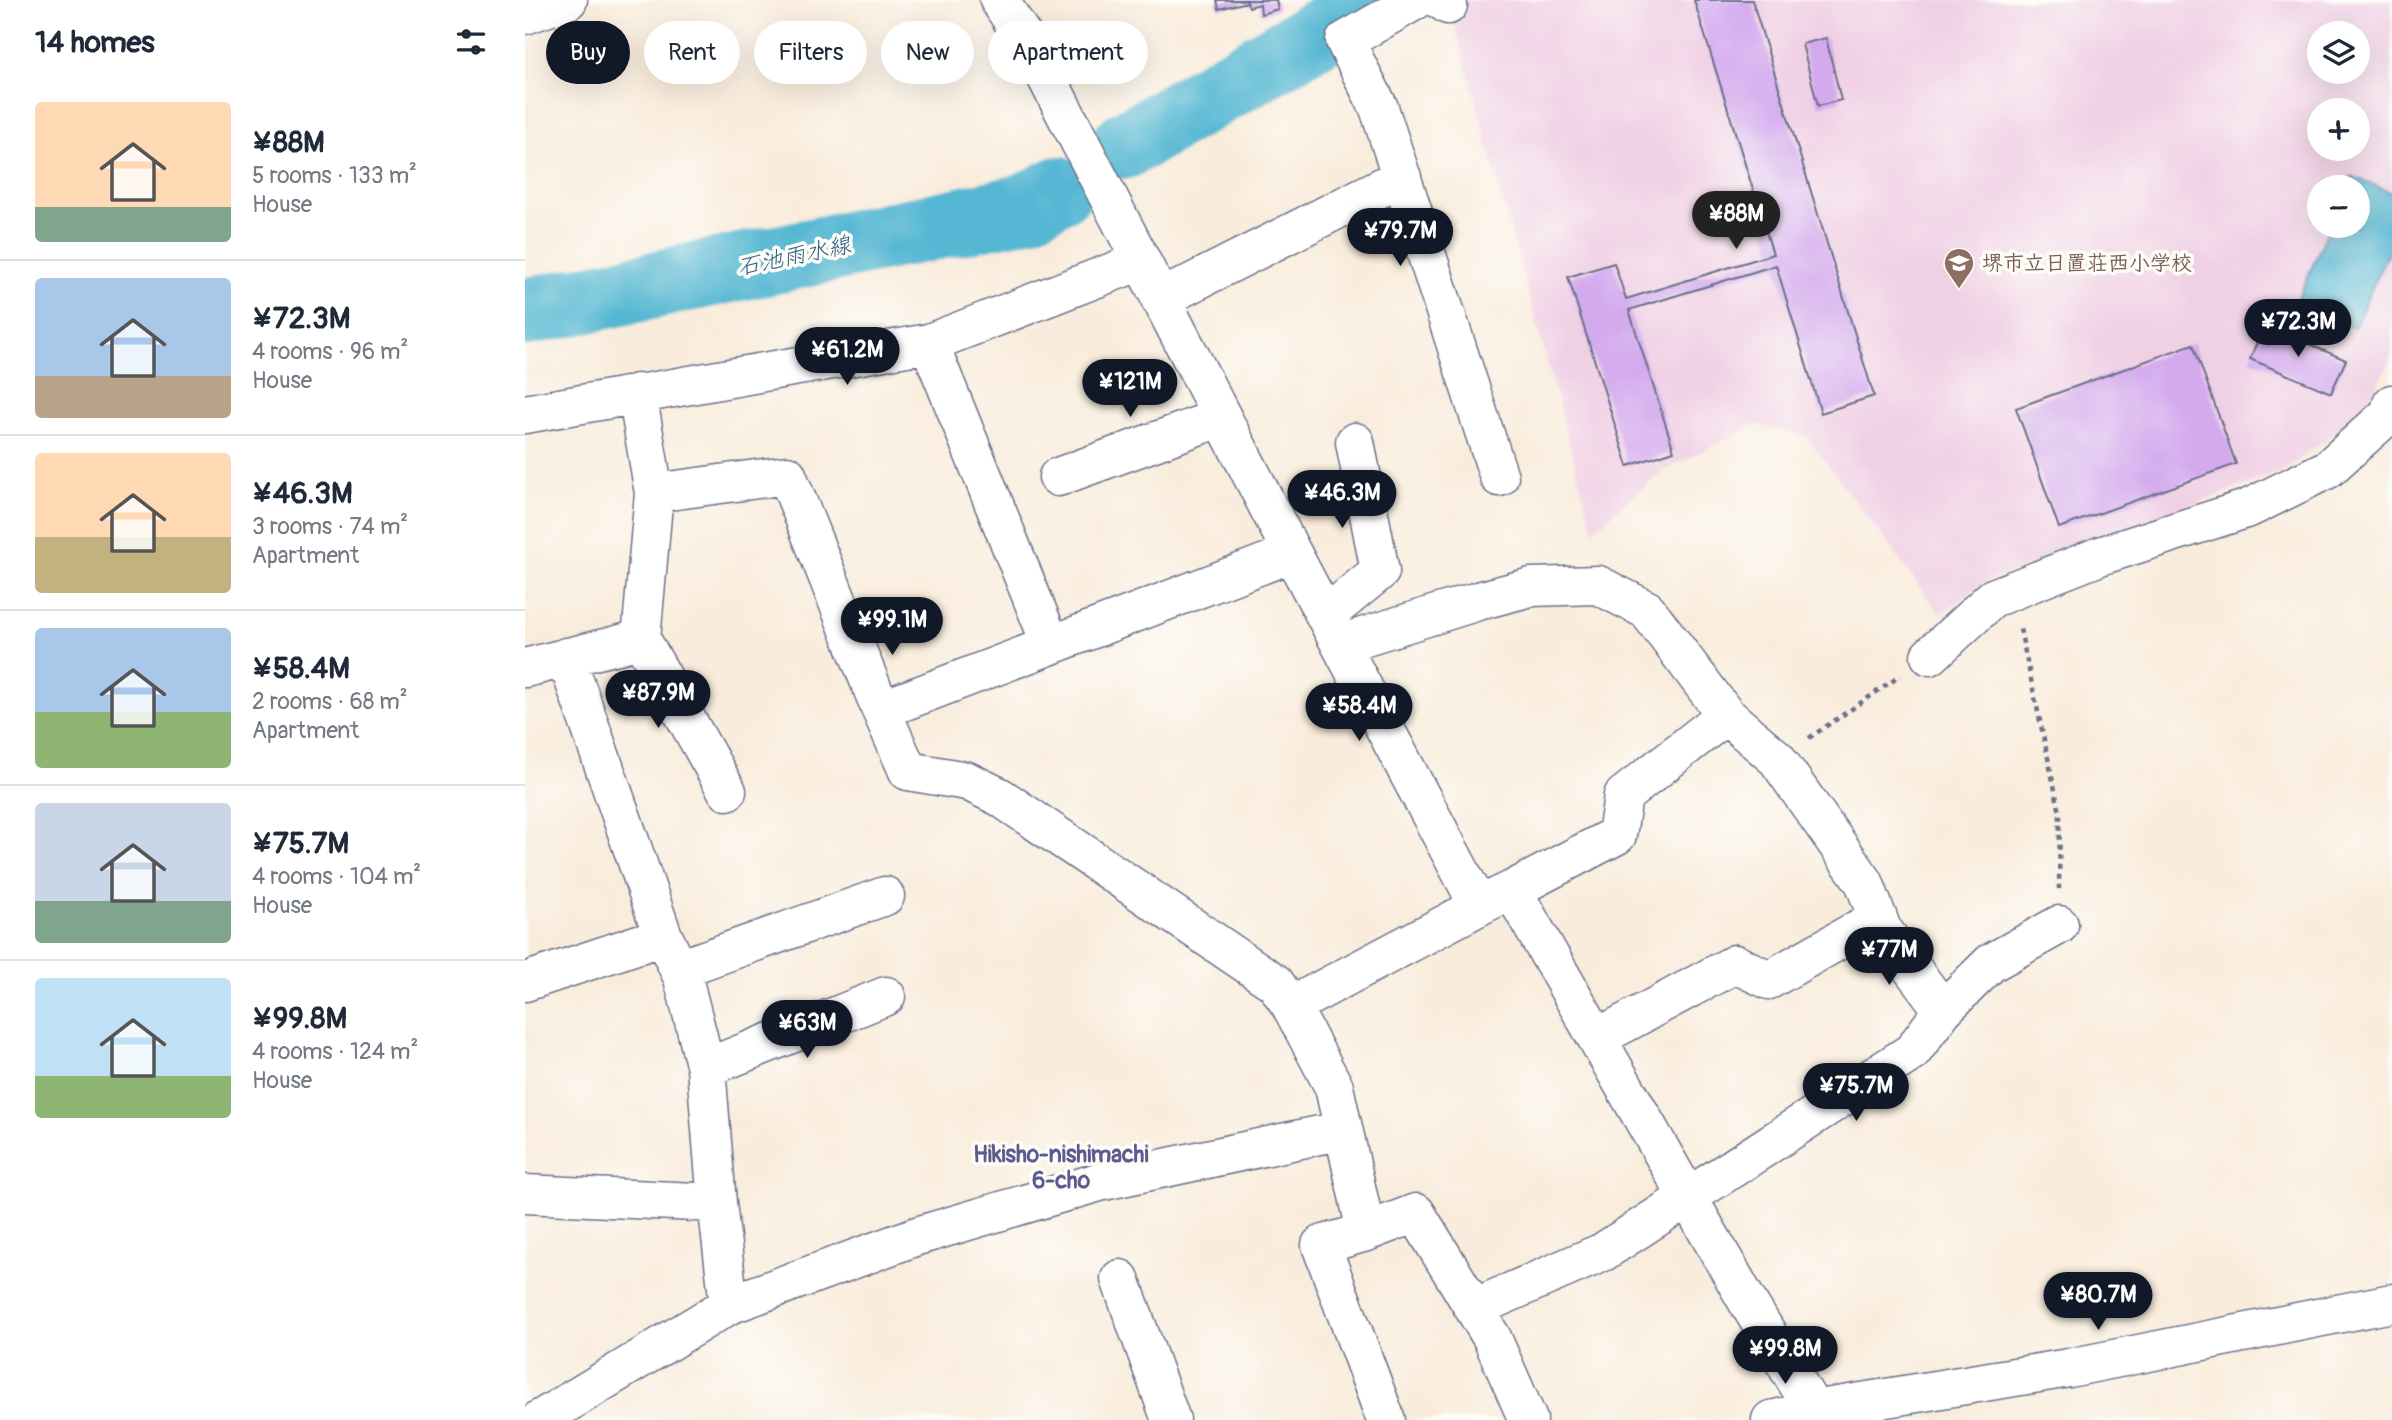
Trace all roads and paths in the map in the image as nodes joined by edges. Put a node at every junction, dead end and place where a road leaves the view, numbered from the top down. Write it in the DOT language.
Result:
graph roads {
  1 [pos="568,0"];
  2 [pos="999,0"];
  3 [pos="1435,2"];
  4 [pos="525,15"];
  5 [pos="1402,177"];
  6 [pos="1141,261"];
  7 [pos="1160,299"];
  8 [pos="929,343"];
  9 [pos="637,393"];
  10 [pos="2392,404"];
  11 [pos="525,414"];
  12 [pos="1222,416"];
  13 [pos="1355,442"];
  14 [pos="1058,477"];
  15 [pos="1499,477"];
  16 [pos="654,493"];
  17 [pos="1292,553"];
  18 [pos="2012,591"];
  19 [pos="1333,630"];
  20 [pos="641,639"];
  21 [pos="1051,645"];
  22 [pos="1930,656"];
  23 [pos="566,657"];
  24 [pos="525,668"];
  25 [pos="881,710"];
  26 [pos="1726,715"];
  27 [pos="1777,760"];
  28 [pos="727,791"];
  29 [pos="885,896"];
  30 [pos="1500,896"];
  31 [pos="1880,924"];
  32 [pos="2059,925"];
  33 [pos="671,952"];
  34 [pos="525,982"];
  35 [pos="886,996"];
  36 [pos="1291,1006"];
  37 [pos="1943,1010"];
  38 [pos="1597,1038"];
  39 [pos="706,1068"];
  40 [pos="1343,1130"];
  41 [pos="525,1194"];
  42 [pos="1687,1196"];
  43 [pos="717,1203"];
  44 [pos="1366,1232"];
  45 [pos="1120,1279"];
  46 [pos="2392,1303"];
  47 [pos="729,1305"];
  48 [pos="1474,1308"];
  49 [pos="1817,1415"];
  50 [pos="538,1420"];
  51 [pos="1171,1420"];
  52 [pos="1386,1420"];
  53 [pos="1528,1420"];
  54 [pos="1771,1420"];
  1 -- 4 [label="street"];
  2 -- 6 [label="street"];
  3 -- 5 [label="street"];
  5 -- 7 [label="street"];
  5 -- 15 [label="street"];
  6 -- 7 [label="street"];
  6 -- 8 [label="street"];
  7 -- 12 [label="street"];
  8 -- 9 [label="street"];
  8 -- 21 [label="street"];
  9 -- 11 [label="street"];
  9 -- 16 [label="street"];
  10 -- 18 [label="street"];
  12 -- 14 [label="street"];
  12 -- 17 [label="street"];
  13 -- 19 [label="street"];
  16 -- 20 [label="street"];
  16 -- 25 [label="street"];
  17 -- 19 [label="street"];
  17 -- 21 [label="street"];
  18 -- 22 [label="street"];
  18 -- 32 [label="path"];
  19 -- 26 [label="street"];
  19 -- 30 [label="street"];
  20 -- 23 [label="street"];
  20 -- 28 [label="street"];
  21 -- 25 [label="street"];
  22 -- 27 [label="path"];
  23 -- 24 [label="street"];
  23 -- 33 [label="street"];
  25 -- 36 [label="street"];
  26 -- 27 [label="street"];
  26 -- 30 [label="street"];
  27 -- 31 [label="street"];
  29 -- 33 [label="street"];
  30 -- 36 [label="street"];
  30 -- 38 [label="street"];
  31 -- 37 [label="street"];
  31 -- 38 [label="street"];
  32 -- 37 [label="street"];
  33 -- 34 [label="street"];
  33 -- 39 [label="street"];
  35 -- 39 [label="street"];
  36 -- 40 [label="street"];
  37 -- 42 [label="street"];
  38 -- 42 [label="street"];
  39 -- 43 [label="street"];
  40 -- 44 [label="street"];
  40 -- 47 [label="street"];
  41 -- 43 [label="street"];
  42 -- 48 [label="street"];
  42 -- 49 [label="street"];
  43 -- 47 [label="street"];
  44 -- 48 [label="street"];
  44 -- 52 [label="street"];
  45 -- 51 [label="street"];
  46 -- 49 [label="street"];
  47 -- 50 [label="street"];
  48 -- 53 [label="street"];
  49 -- 54 [label="street"];
}
